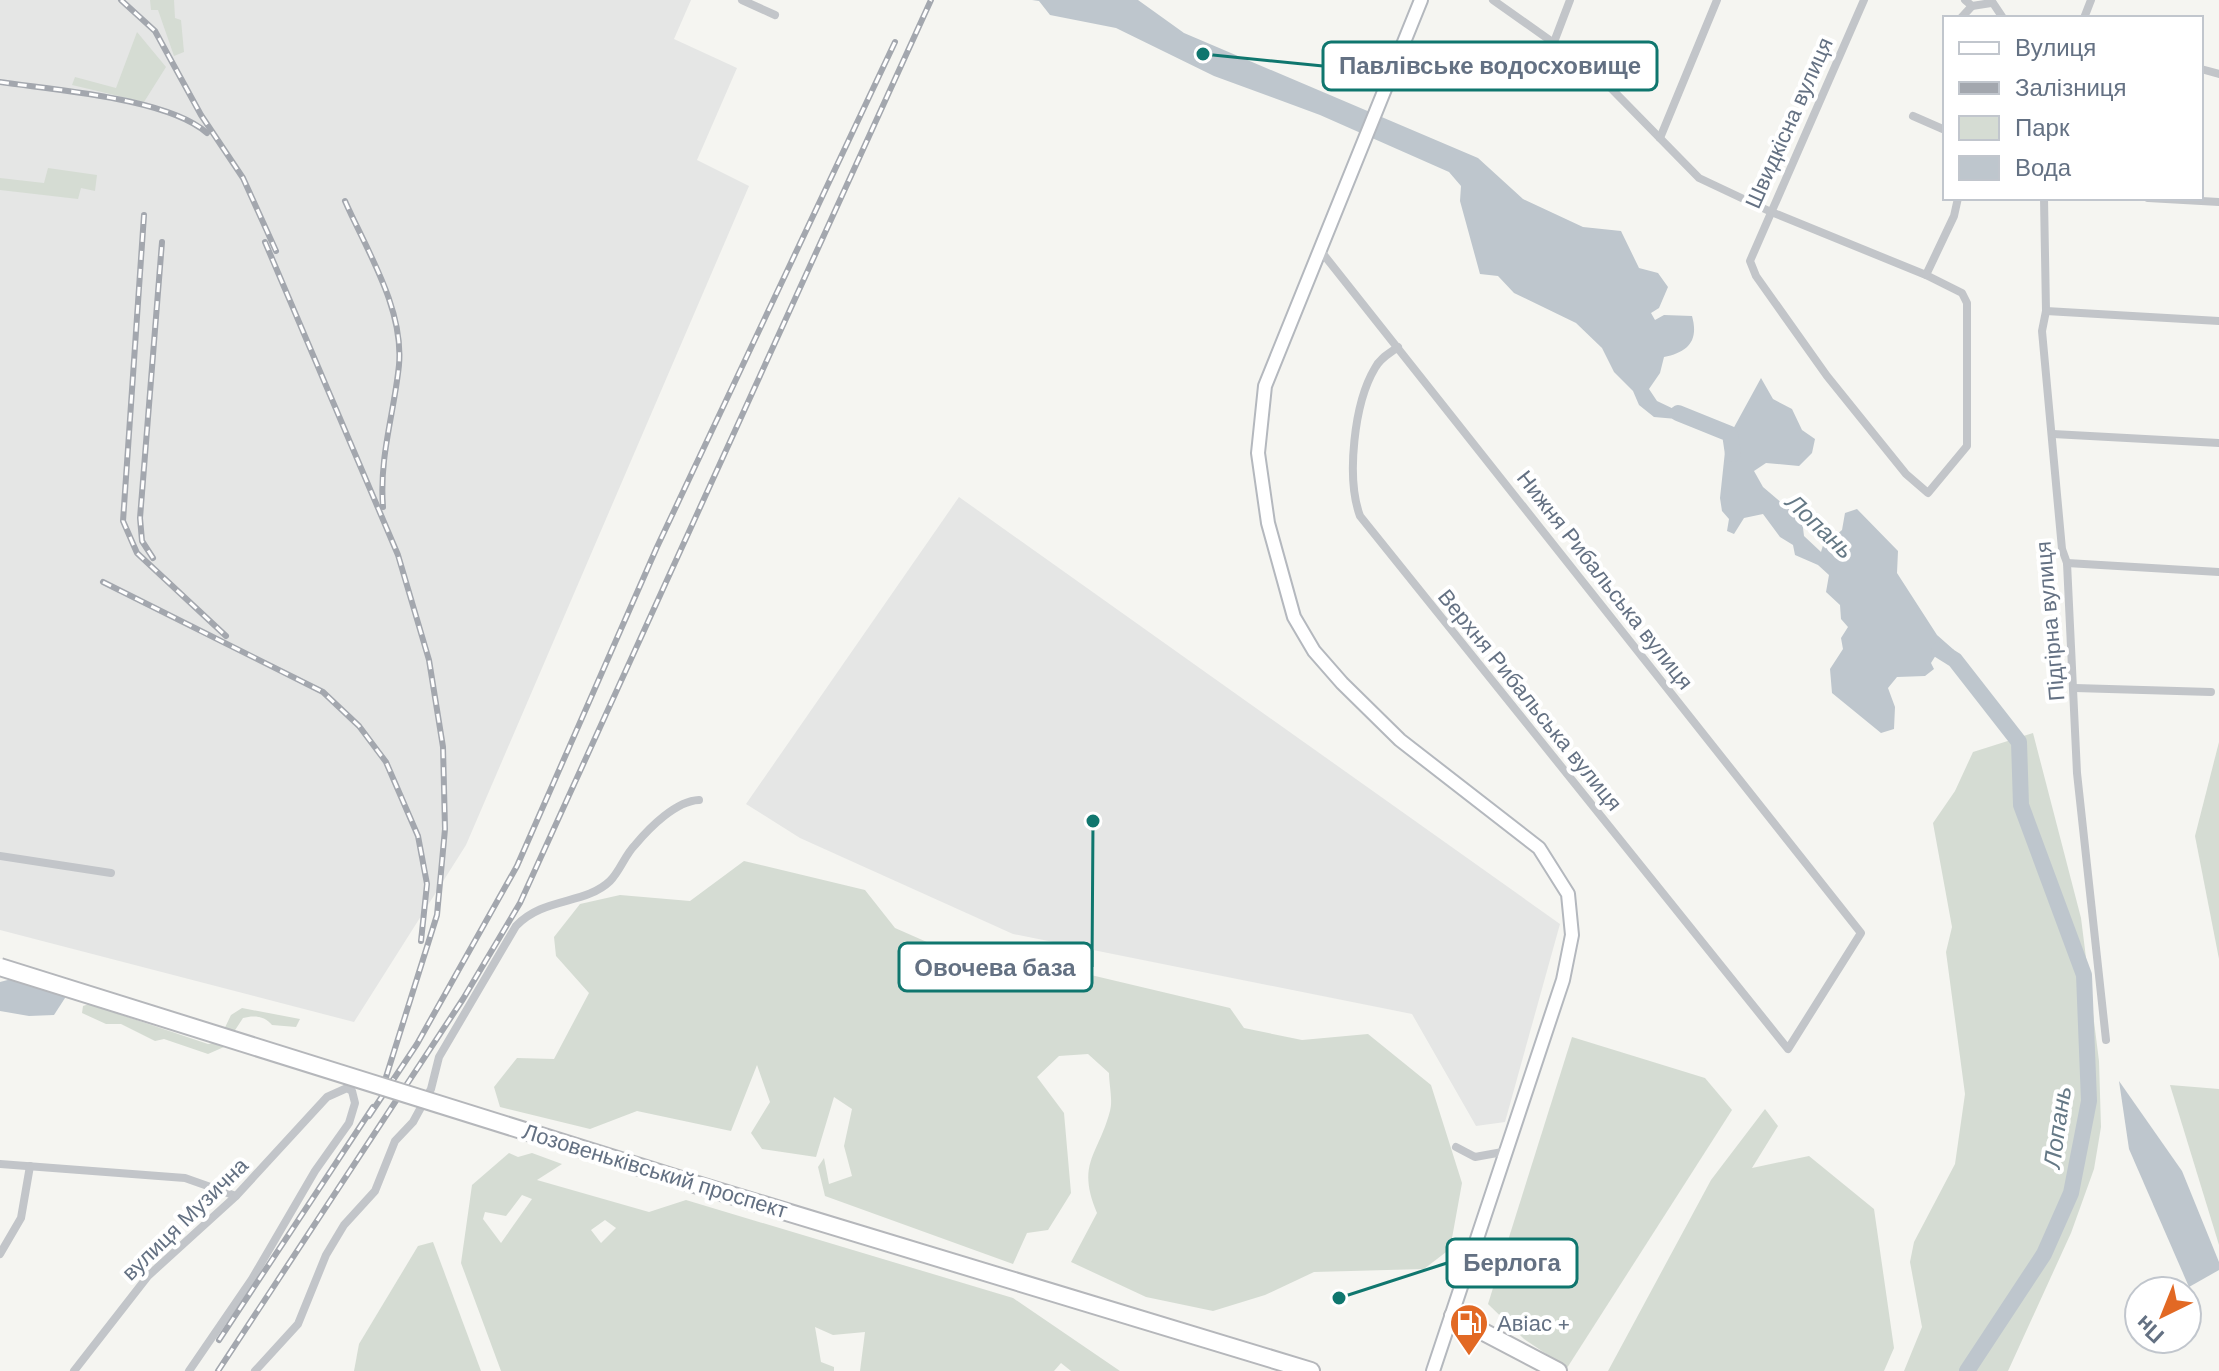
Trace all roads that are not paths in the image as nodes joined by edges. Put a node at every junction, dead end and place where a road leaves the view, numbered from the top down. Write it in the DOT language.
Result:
graph roads {
  1 [pos="742,0"];
  2 [pos="1421,0"];
  3 [pos="1493,0"];
  4 [pos="1570,0"];
  5 [pos="1717,0"];
  6 [pos="1864,0"];
  7 [pos="1991,2"];
  8 [pos="1968,3"];
  9 [pos="775,15"];
  10 [pos="1554,42"];
  11 [pos="1913,116"];
  12 [pos="1943,129"];
  13 [pos="1660,138"];
  14 [pos="1958,200"];
  15 [pos="2044,200"];
  16 [pos="2184,200"];
  17 [pos="2219,202"];
  18 [pos="1769,211"];
  19 [pos="1320,250"];
  20 [pos="1926,275"];
  21 [pos="2046,311"];
  22 [pos="2219,321"];
  23 [pos="1398,347"];
  24 [pos="2053,434"];
  25 [pos="2219,443"];
  26 [pos="2067,563"];
  27 [pos="2219,572"];
  28 [pos="2075,688"];
  29 [pos="2211,692"];
  30 [pos="699,800"];
  31 [pos="0,856"];
  32 [pos="111,873"];
  33 [pos="0,967"];
  34 [pos="2106,1040"];
  35 [pos="1788,1049"];
  36 [pos="1456,1147"];
  37 [pos="1509,1150"];
  38 [pos="0,1164"];
  39 [pos="30,1166"];
  40 [pos="236,1196"];
  41 [pos="0,1254"];
  42 [pos="1453,1316"];
  43 [pos="1255,1353"];
  44 [pos="74,1371"];
  45 [pos="189,1371"];
  46 [pos="255,1371"];
  47 [pos="1272,1371"];
  48 [pos="1311,1371"];
  49 [pos="1433,1371"];
  50 [pos="1558,1371"];
  1 -- 9 [label="street"];
  2 -- 19 [label="street"];
  3 -- 10 [label="street"];
  4 -- 10 [label="street"];
  5 -- 13 [label="street"];
  6 -- 18 [label="street, Швидкісна вулиця"];
  7 -- 8 [label="street"];
  10 -- 13 [label="street"];
  11 -- 12 [label="street"];
  13 -- 18 [label="street"];
  14 -- 20 [label="street"];
  15 -- 21 [label="street, Підгірна вулиця"];
  16 -- 17 [label="street"];
  18 -- 20 [label="street"];
  18 -- 20 [label="street, Швидкісна вулиця"];
  19 -- 23 [label="street, Нижня Рибальська вулиця"];
  19 -- 37 [label="street"];
  21 -- 22 [label="street"];
  21 -- 24 [label="street, Підгірна вулиця"];
  23 -- 35 [label="street, Верхня Рибальська вулиця"];
  23 -- 35 [label="street, Нижня Рибальська вулиця"];
  24 -- 25 [label="street"];
  24 -- 26 [label="street, Підгірна вулиця"];
  26 -- 27 [label="street"];
  26 -- 28 [label="street, Підгірна вулиця"];
  28 -- 29 [label="street"];
  28 -- 34 [label="street, Підгірна вулиця"];
  30 -- 46 [label="street"];
  31 -- 32 [label="street"];
  33 -- 43 [label="highway, Лозовеньківський проспект, bridge"];
  36 -- 37 [label="street"];
  37 -- 42 [label="street"];
  38 -- 39 [label="street"];
  39 -- 40 [label="street"];
  39 -- 41 [label="street"];
  40 -- 44 [label="street, вулиця Музична"];
  40 -- 45 [label="street, вулиця Музична"];
  42 -- 49 [label="street"];
  42 -- 50 [label="highway"];
  43 -- 47 [label="highway"];
  43 -- 48 [label="highway, Лозовеньківський проспект"];
}
